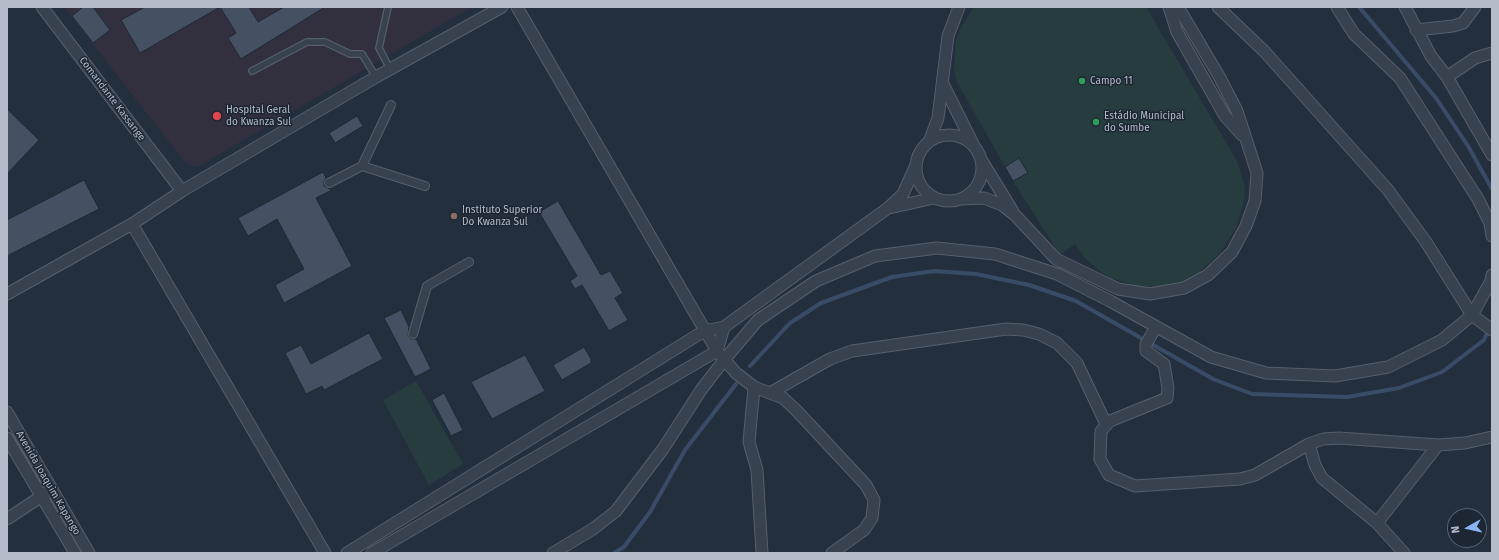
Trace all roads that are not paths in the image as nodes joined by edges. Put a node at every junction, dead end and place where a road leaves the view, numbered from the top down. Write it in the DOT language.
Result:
graph roads {
  1 [pos="42,7"];
  2 [pos="388,7"];
  3 [pos="502,7"];
  4 [pos="517,7"];
  5 [pos="959,7"];
  6 [pos="1169,7"];
  7 [pos="1178,7"];
  8 [pos="1218,7"];
  9 [pos="1337,7"];
  10 [pos="1405,7"];
  11 [pos="1474,7"];
  12 [pos="1416,30"];
  13 [pos="1492,53"];
  14 [pos="390,69"];
  15 [pos="252,71"];
  16 [pos="376,77"];
  17 [pos="1447,77"];
  18 [pos="943,84"];
  19 [pos="391,105"];
  20 [pos="1246,138"];
  21 [pos="929,142"];
  22 [pos="1492,154"];
  23 [pos="979,155"];
  24 [pos="916,165"];
  25 [pos="362,166"];
  26 [pos="329,183"];
  27 [pos="425,186"];
  28 [pos="182,192"];
  29 [pos="934,198"];
  30 [pos="962,199"];
  31 [pos="888,208"];
  32 [pos="1015,215"];
  33 [pos="132,224"];
  34 [pos="1492,236"];
  35 [pos="469,262"];
  36 [pos="1492,275"];
  37 [pos="7,294"];
  38 [pos="1477,318"];
  39 [pos="724,326"];
  40 [pos="1154,330"];
  41 [pos="1492,330"];
  42 [pos="704,331"];
  43 [pos="413,334"];
  44 [pos="720,356"];
  45 [pos="754,387"];
  46 [pos="770,393"];
  47 [pos="7,412"];
  48 [pos="1106,424"];
  49 [pos="1492,437"];
  50 [pos="7,438"];
  51 [pos="1309,444"];
  52 [pos="1438,445"];
  53 [pos="52,489"];
  54 [pos="41,496"];
  55 [pos="7,519"];
  56 [pos="1377,523"];
  57 [pos="75,553"];
  58 [pos="89,553"];
  59 [pos="326,553"];
  60 [pos="347,553"];
  61 [pos="372,553"];
  62 [pos="553,553"];
  63 [pos="762,553"];
  64 [pos="832,553"];
  65 [pos="1404,553"];
  1 -- 28 [label="street, Comandante Kassange"];
  2 -- 14 [label="lane"];
  3 -- 14 [label="street"];
  4 -- 42 [label="street"];
  5 -- 18 [label="street"];
  6 -- 20 [label="street"];
  7 -- 20 [label="street"];
  8 -- 38 [label="street"];
  9 -- 34 [label="street"];
  10 -- 12 [label="street"];
  11 -- 12 [label="street"];
  12 -- 17 [label="street"];
  13 -- 17 [label="street"];
  14 -- 16 [label="street"];
  15 -- 16 [label="lane"];
  16 -- 28 [label="street"];
  17 -- 22 [label="street"];
  18 -- 21 [label="street"];
  18 -- 23 [label="street"];
  19 -- 25 [label="street"];
  20 -- 32 [label="street"];
  21 -- 23 [label="street"];
  21 -- 24 [label="street"];
  23 -- 30 [label="street"];
  23 -- 32 [label="street"];
  24 -- 29 [label="street"];
  24 -- 31 [label="street"];
  25 -- 26 [label="street"];
  25 -- 27 [label="street"];
  28 -- 33 [label="street"];
  29 -- 30 [label="street"];
  29 -- 31 [label="street"];
  30 -- 32 [label="street"];
  31 -- 39 [label="street"];
  33 -- 37 [label="street"];
  33 -- 59 [label="street"];
  35 -- 43 [label="street"];
  36 -- 38 [label="street"];
  38 -- 40 [label="street"];
  38 -- 41 [label="street"];
  39 -- 42 [label="street"];
  39 -- 44 [label="street"];
  40 -- 44 [label="street"];
  40 -- 48 [label="street"];
  42 -- 44 [label="street"];
  42 -- 60 [label="street"];
  44 -- 45 [label="street"];
  44 -- 61 [label="street"];
  44 -- 62 [label="street"];
  45 -- 46 [label="street"];
  45 -- 63 [label="street"];
  46 -- 48 [label="street"];
  46 -- 64 [label="street"];
  47 -- 53 [label="street, Avenida Joaquim Kapango"];
  48 -- 51 [label="street"];
  49 -- 52 [label="street"];
  50 -- 54 [label="street, Avenida Joaquim Kapango"];
  51 -- 52 [label="street"];
  51 -- 56 [label="street"];
  52 -- 56 [label="street"];
  53 -- 54 [label="street"];
  53 -- 58 [label="street, Avenida Joaquim Kapango"];
  54 -- 55 [label="street"];
  54 -- 57 [label="street, Avenida Joaquim Kapango"];
  56 -- 65 [label="street"];
}
